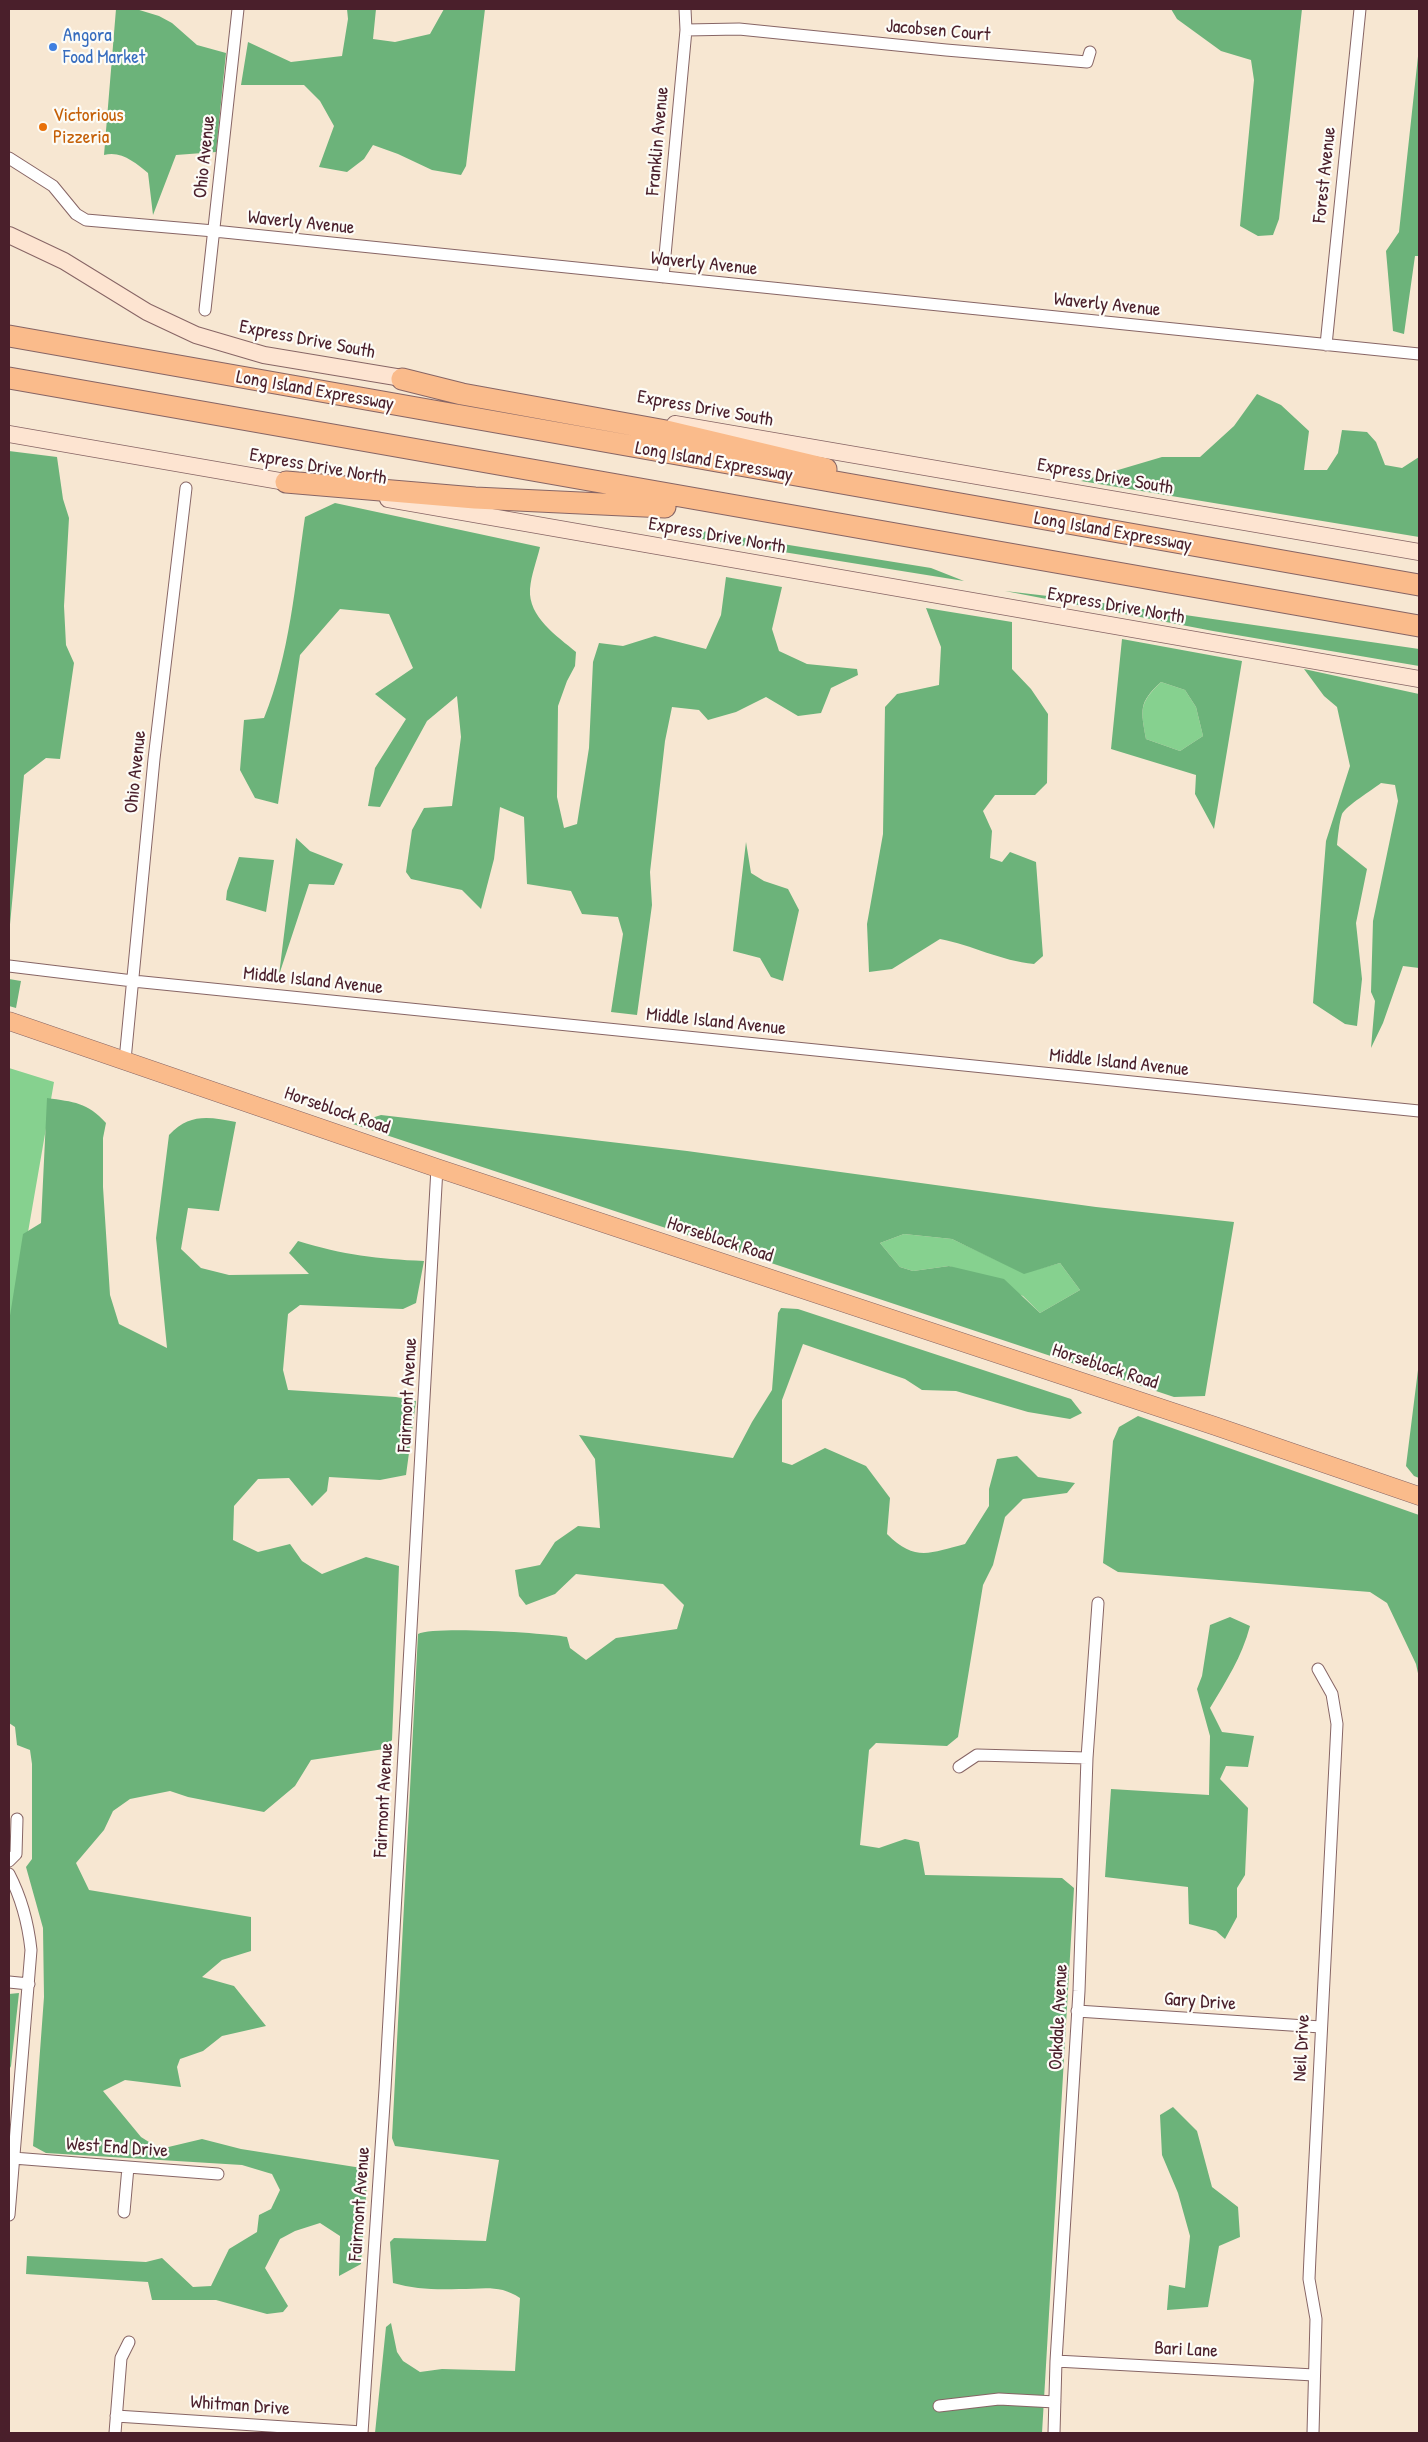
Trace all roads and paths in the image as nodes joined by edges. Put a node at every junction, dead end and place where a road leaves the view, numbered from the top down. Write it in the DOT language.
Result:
graph roads {
  1 [pos="238,9"];
  2 [pos="685,9"];
  3 [pos="1360,9"];
  4 [pos="686,30"];
  5 [pos="1090,52"];
  6 [pos="9,158"];
  7 [pos="214,231"];
  8 [pos="9,235"];
  9 [pos="663,277"];
  10 [pos="205,310"];
  11 [pos="9,336"];
  12 [pos="1326,345"];
  13 [pos="1419,354"];
  14 [pos="9,378"];
  15 [pos="402,379"];
  16 [pos="9,434"];
  17 [pos="286,482"];
  18 [pos="186,488"];
  19 [pos="899,495"];
  20 [pos="822,521"];
  21 [pos="1419,552"];
  22 [pos="1419,586"];
  23 [pos="1419,626"];
  24 [pos="1419,679"];
  25 [pos="9,966"];
  26 [pos="133,981"];
  27 [pos="9,1021"];
  28 [pos="125,1060"];
  29 [pos="1419,1111"];
  30 [pos="437,1168"];
  31 [pos="1419,1496"];
  32 [pos="1098,1603"];
  33 [pos="1318,1669"];
  34 [pos="1087,1758"];
  35 [pos="959,1766"];
  36 [pos="17,1819"];
  37 [pos="9,1861"];
  38 [pos="9,1874"];
  39 [pos="9,1982"];
  40 [pos="29,1984"];
  41 [pos="1077,2011"];
  42 [pos="1321,2027"];
  43 [pos="14,2096"];
  44 [pos="13,2158"];
  45 [pos="128,2167"];
  46 [pos="218,2174"];
  47 [pos="124,2212"];
  48 [pos="9,2215"];
  49 [pos="129,2342"];
  50 [pos="1056,2361"];
  51 [pos="1314,2375"];
  52 [pos="1055,2402"];
  53 [pos="939,2406"];
  54 [pos="116,2416"];
  55 [pos="115,2433"];
  56 [pos="362,2433"];
  57 [pos="1054,2433"];
  58 [pos="1313,2433"];
  1 -- 7 [label="street, Ohio Avenue"];
  2 -- 4 [label="street, Franklin Avenue"];
  3 -- 12 [label="street, Forest Avenue"];
  4 -- 5 [label="street, Jacobsen Court"];
  4 -- 9 [label="street, Franklin Avenue"];
  6 -- 7 [label="street, Waverly Avenue"];
  7 -- 9 [label="street, Waverly Avenue"];
  7 -- 10 [label="street, Ohio Avenue"];
  8 -- 15 [label="main road, Express Drive South"];
  9 -- 12 [label="street, Waverly Avenue"];
  11 -- 19 [label="highway, Long Island Expressway"];
  12 -- 13 [label="street, Waverly Avenue"];
  14 -- 20 [label="highway, Long Island Expressway"];
  15 -- 19 [label="highway"];
  15 -- 21 [label="main road, Express Drive South"];
  16 -- 17 [label="main road, Express Drive North"];
  17 -- 20 [label="highway"];
  17 -- 24 [label="main road, Express Drive North"];
  18 -- 26 [label="street, Ohio Avenue"];
  19 -- 22 [label="highway, Long Island Expressway"];
  20 -- 23 [label="highway, Long Island Expressway"];
  25 -- 26 [label="street, Middle Island Avenue"];
  26 -- 28 [label="street, Ohio Avenue"];
  26 -- 29 [label="street, Middle Island Avenue"];
  27 -- 28 [label="main road, Horseblock Road"];
  28 -- 30 [label="main road, Horseblock Road"];
  30 -- 31 [label="main road, Horseblock Road"];
  30 -- 56 [label="street, Fairmont Avenue"];
  32 -- 34 [label="street, Oakdale Avenue"];
  33 -- 42 [label="street, Neil Drive"];
  34 -- 35 [label="street"];
  34 -- 41 [label="street, Oakdale Avenue"];
  36 -- 37 [label="street"];
  38 -- 40 [label="street"];
  39 -- 40 [label="street"];
  40 -- 43 [label="street"];
  41 -- 42 [label="street, Gary Drive"];
  41 -- 50 [label="street, Oakdale Avenue"];
  42 -- 51 [label="street, Neil Drive"];
  43 -- 44 [label="street"];
  44 -- 45 [label="street, West End Drive"];
  44 -- 48 [label="street"];
  45 -- 46 [label="street, West End Drive"];
  45 -- 47 [label="street"];
  49 -- 54 [label="street"];
  50 -- 51 [label="street, Bari Lane"];
  50 -- 52 [label="street, Oakdale Avenue"];
  51 -- 58 [label="street, Neil Drive"];
  52 -- 53 [label="street"];
  52 -- 57 [label="street, Oakdale Avenue"];
  54 -- 55 [label="street"];
  54 -- 56 [label="street, Whitman Drive"];
}
